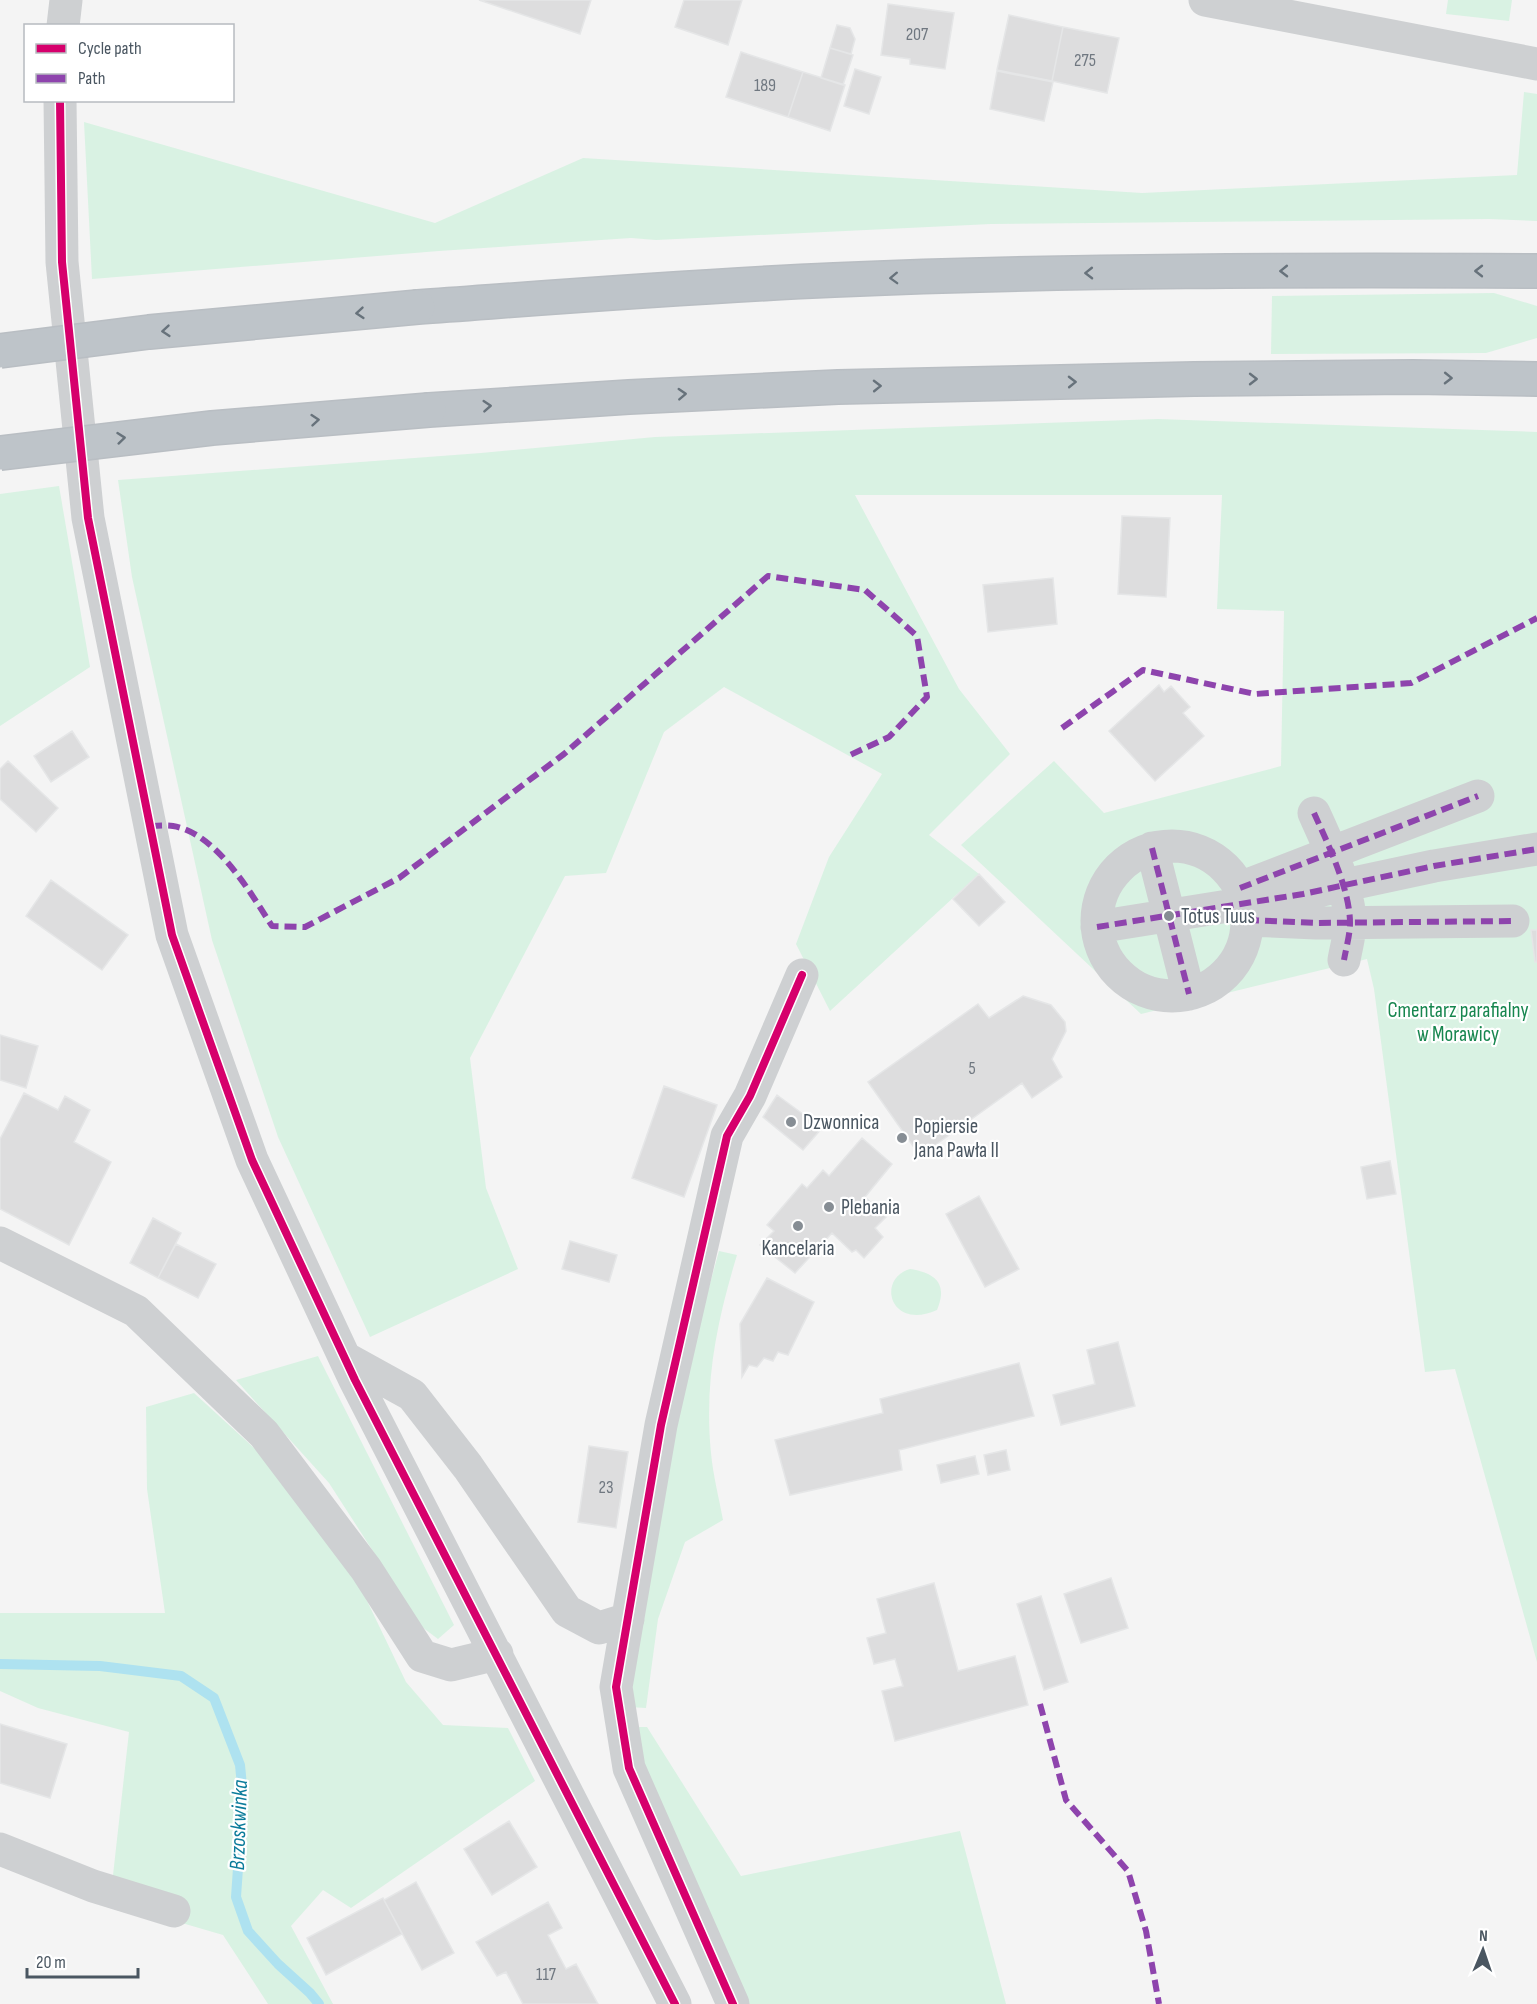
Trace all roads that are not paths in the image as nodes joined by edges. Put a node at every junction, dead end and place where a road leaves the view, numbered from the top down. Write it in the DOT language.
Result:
graph roads {
  1 [pos="66,0"];
  2 [pos="1204,0"];
  3 [pos="63,24"];
  4 [pos="1537,64"];
  5 [pos="60,102"];
  6 [pos="1537,271"];
  7 [pos="0,351"];
  8 [pos="1537,379"];
  9 [pos="0,453"];
  10 [pos="1478,796"];
  11 [pos="1314,813"];
  12 [pos="1152,848"];
  13 [pos="1537,849"];
  14 [pos="1332,852"];
  15 [pos="1342,885"];
  16 [pos="1244,904"];
  17 [pos="1169,916"];
  18 [pos="1514,921"];
  19 [pos="1350,923"];
  20 [pos="1097,927"];
  21 [pos="1344,960"];
  22 [pos="802,975"];
  23 [pos="1188,994"];
  24 [pos="0,1244"];
  25 [pos="345,1358"];
  26 [pos="628,1619"];
  27 [pos="497,1654"];
  28 [pos="0,1849"];
  29 [pos="174,1911"];
  30 [pos="675,2004"];
  31 [pos="732,2004"];
  1 -- 3 [label="street"];
  2 -- 4 [label="street"];
  5 -- 25 [label="street"];
  6 -- 7 [label="highway, one-way, bridge"];
  9 -- 8 [label="highway, one-way, bridge"];
  10 -- 14 [label="street"];
  11 -- 14 [label="street"];
  12 -- 16 [label="street"];
  12 -- 17 [label="street"];
  12 -- 20 [label="street"];
  13 -- 15 [label="street"];
  14 -- 15 [label="street"];
  14 -- 16 [label="street"];
  15 -- 16 [label="street"];
  15 -- 19 [label="street"];
  16 -- 17 [label="street"];
  16 -- 19 [label="street"];
  16 -- 23 [label="street"];
  17 -- 20 [label="street"];
  17 -- 23 [label="street"];
  18 -- 19 [label="street"];
  19 -- 21 [label="street"];
  20 -- 23 [label="street"];
  22 -- 26 [label="street"];
  24 -- 27 [label="street"];
  25 -- 26 [label="street"];
  25 -- 27 [label="street"];
  26 -- 31 [label="street"];
  27 -- 30 [label="street"];
  28 -- 29 [label="street"];
}
